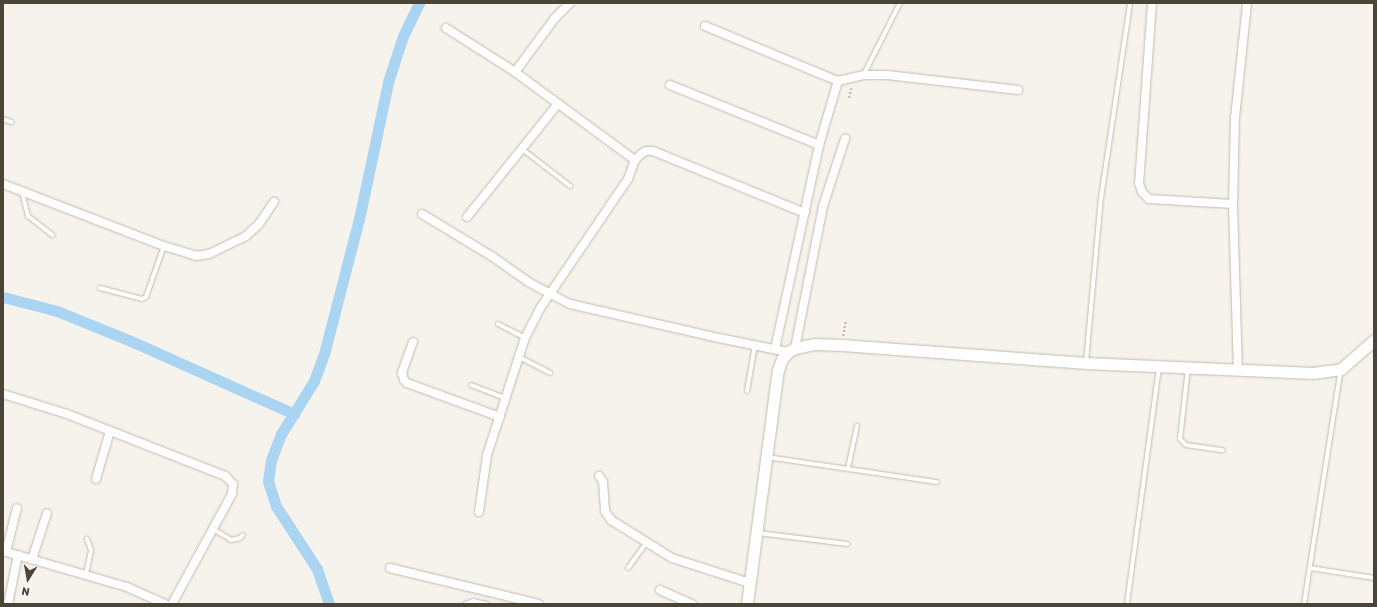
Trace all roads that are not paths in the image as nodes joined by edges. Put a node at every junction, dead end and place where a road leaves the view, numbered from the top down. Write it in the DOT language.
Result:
graph roads {
  1 [pos="570,3"];
  2 [pos="900,3"];
  3 [pos="1130,3"];
  4 [pos="1152,3"];
  5 [pos="1247,3"];
  6 [pos="705,26"];
  7 [pos="446,28"];
  8 [pos="515,72"];
  9 [pos="864,75"];
  10 [pos="838,81"];
  11 [pos="670,85"];
  12 [pos="1018,90"];
  13 [pos="558,104"];
  14 [pos="3,119"];
  15 [pos="11,122"];
  16 [pos="845,139"];
  17 [pos="819,145"];
  18 [pos="522,149"];
  19 [pos="635,160"];
  20 [pos="3,184"];
  21 [pos="570,186"];
  22 [pos="22,192"];
  23 [pos="274,202"];
  24 [pos="1233,204"];
  25 [pos="805,213"];
  26 [pos="422,214"];
  27 [pos="467,218"];
  28 [pos="52,235"];
  29 [pos="164,246"];
  30 [pos="100,288"];
  31 [pos="550,295"];
  32 [pos="498,324"];
  33 [pos="526,338"];
  34 [pos="1374,340"];
  35 [pos="413,342"];
  36 [pos="755,345"];
  37 [pos="775,349"];
  38 [pos="792,350"];
  39 [pos="518,357"];
  40 [pos="1086,364"];
  41 [pos="1159,366"];
  42 [pos="1188,368"];
  43 [pos="1340,369"];
  44 [pos="1238,370"];
  45 [pos="550,373"];
  46 [pos="471,385"];
  47 [pos="747,391"];
  48 [pos="3,394"];
  49 [pos="506,398"];
  50 [pos="500,417"];
  51 [pos="857,426"];
  52 [pos="110,431"];
  53 [pos="1223,450"];
  54 [pos="767,457"];
  55 [pos="848,468"];
  56 [pos="599,476"];
  57 [pos="96,478"];
  58 [pos="937,482"];
  59 [pos="16,508"];
  60 [pos="479,512"];
  61 [pos="47,513"];
  62 [pos="213,529"];
  63 [pos="758,533"];
  64 [pos="243,535"];
  65 [pos="87,538"];
  66 [pos="648,542"];
  67 [pos="847,544"];
  68 [pos="5,552"];
  69 [pos="18,555"];
  70 [pos="32,559"];
  71 [pos="390,568"];
  72 [pos="628,568"];
  73 [pos="1310,568"];
  74 [pos="86,574"];
  75 [pos="1374,578"];
  76 [pos="750,582"];
  77 [pos="660,590"];
  78 [pos="8,604"];
  79 [pos="164,604"];
  80 [pos="172,604"];
  81 [pos="465,604"];
  82 [pos="487,604"];
  83 [pos="539,604"];
  84 [pos="692,604"];
  85 [pos="747,604"];
  86 [pos="1128,604"];
  87 [pos="1304,604"];
  1 -- 8 [label="street"];
  2 -- 9 [label="lane"];
  3 -- 40 [label="lane"];
  4 -- 24 [label="street"];
  5 -- 24 [label="street"];
  6 -- 10 [label="street"];
  7 -- 8 [label="street"];
  8 -- 13 [label="street"];
  9 -- 10 [label="street"];
  9 -- 12 [label="street"];
  10 -- 17 [label="street"];
  11 -- 17 [label="street"];
  13 -- 18 [label="street"];
  13 -- 19 [label="street"];
  14 -- 15 [label="lane"];
  16 -- 38 [label="street"];
  17 -- 25 [label="street"];
  18 -- 21 [label="lane"];
  18 -- 27 [label="street"];
  19 -- 25 [label="street"];
  19 -- 31 [label="street"];
  20 -- 22 [label="street"];
  22 -- 28 [label="lane"];
  22 -- 29 [label="street"];
  23 -- 29 [label="street"];
  24 -- 44 [label="street"];
  25 -- 37 [label="street"];
  26 -- 31 [label="street"];
  29 -- 30 [label="lane"];
  31 -- 33 [label="street"];
  31 -- 36 [label="street"];
  32 -- 33 [label="lane"];
  33 -- 39 [label="street"];
  34 -- 43 [label="street"];
  35 -- 50 [label="street"];
  36 -- 37 [label="street"];
  36 -- 47 [label="lane"];
  37 -- 38 [label="street"];
  38 -- 40 [label="street"];
  38 -- 54 [label="street"];
  39 -- 45 [label="lane"];
  39 -- 49 [label="street"];
  40 -- 41 [label="street"];
  41 -- 42 [label="street"];
  41 -- 86 [label="lane"];
  42 -- 44 [label="street"];
  42 -- 53 [label="lane"];
  43 -- 44 [label="street"];
  43 -- 73 [label="lane"];
  46 -- 49 [label="lane"];
  48 -- 52 [label="street"];
  49 -- 50 [label="street"];
  50 -- 60 [label="street"];
  51 -- 55 [label="lane"];
  52 -- 57 [label="street"];
  52 -- 62 [label="street"];
  54 -- 55 [label="lane"];
  54 -- 63 [label="street"];
  55 -- 58 [label="lane"];
  56 -- 66 [label="street"];
  59 -- 68 [label="street"];
  61 -- 70 [label="street"];
  62 -- 64 [label="lane"];
  62 -- 80 [label="street"];
  63 -- 67 [label="lane"];
  63 -- 76 [label="street"];
  65 -- 74 [label="lane"];
  66 -- 72 [label="lane"];
  66 -- 76 [label="street"];
  68 -- 69 [label="street"];
  69 -- 70 [label="street"];
  69 -- 78 [label="street"];
  70 -- 74 [label="street"];
  71 -- 83 [label="street"];
  73 -- 75 [label="lane"];
  73 -- 87 [label="lane"];
  74 -- 79 [label="street"];
  76 -- 85 [label="street"];
  77 -- 84 [label="street"];
  81 -- 82 [label="lane"];
}
